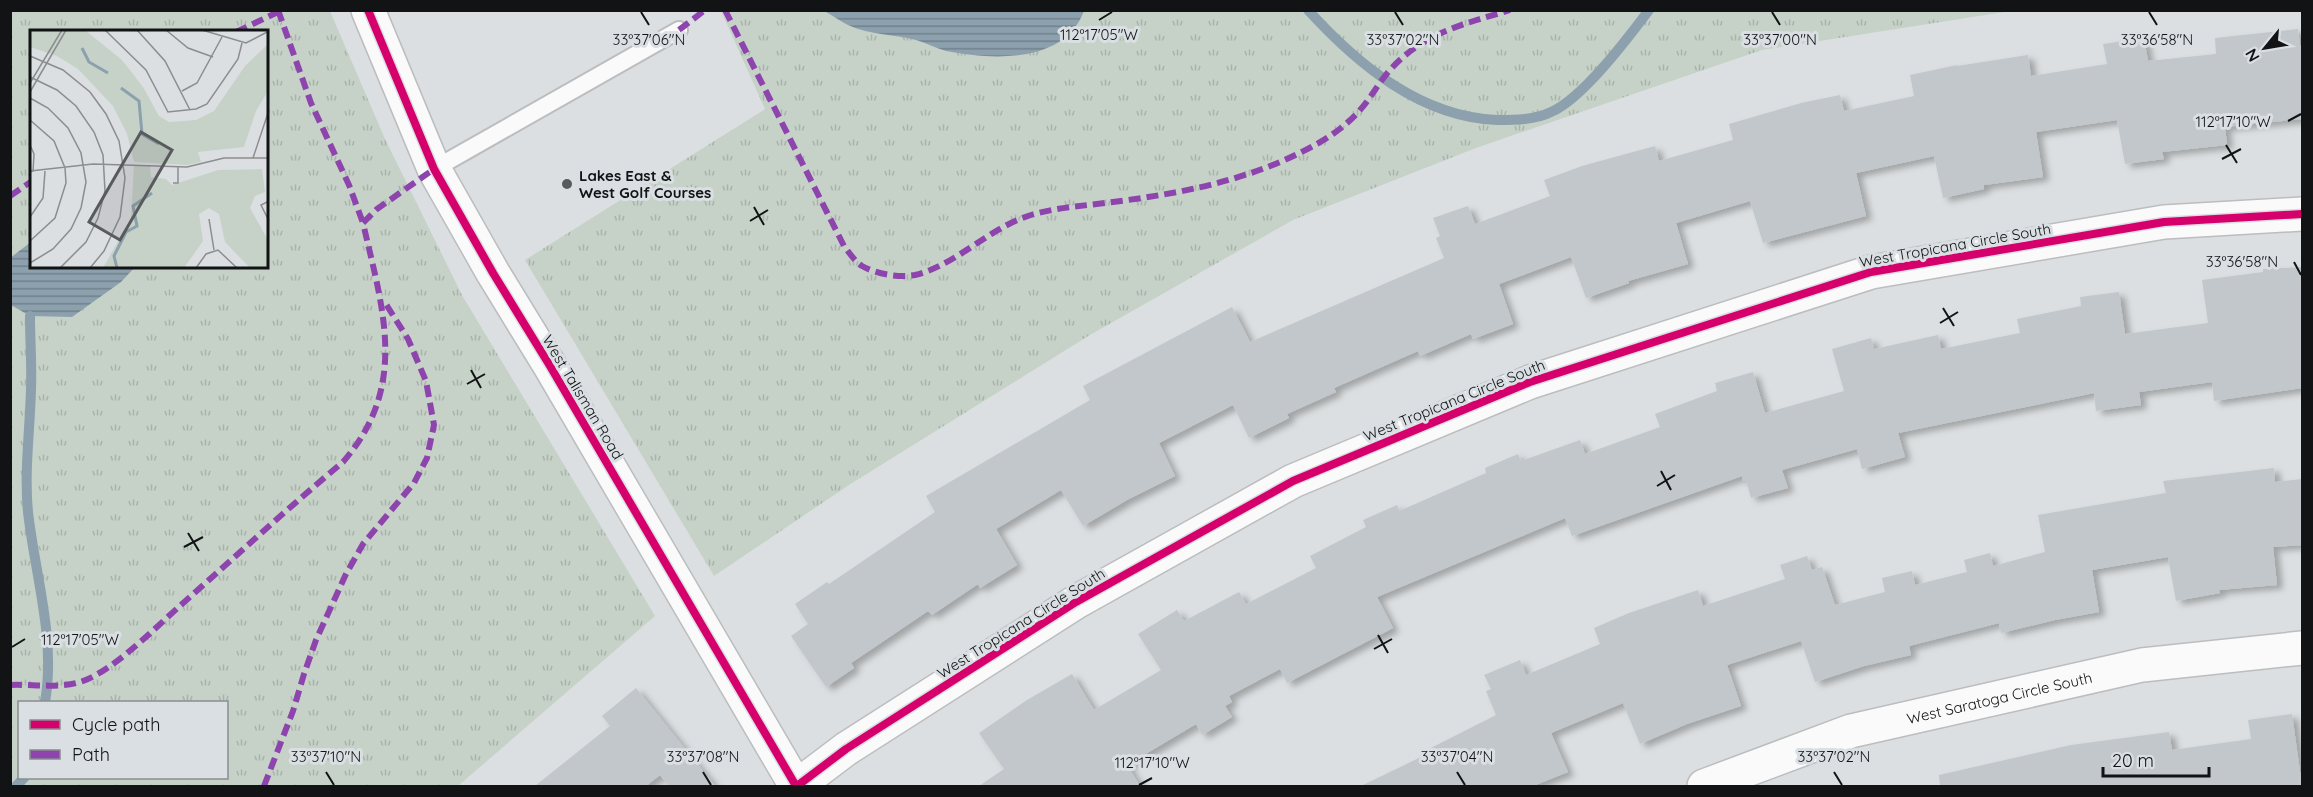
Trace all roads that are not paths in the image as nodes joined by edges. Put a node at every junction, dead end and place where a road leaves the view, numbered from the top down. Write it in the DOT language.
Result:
graph roads {
  1 [pos="368,10"];
  2 [pos="679,30"];
  3 [pos="434,169"];
  4 [pos="2302,214"];
  5 [pos="2302,648"];
  6 [pos="797,786"];
  7 [pos="1704,786"];
  1 -- 3 [label="street, West Talisman Road"];
  2 -- 3 [label="lane"];
  3 -- 6 [label="street, West Talisman Road"];
  4 -- 6 [label="street, West Tropicana Circle South"];
  5 -- 7 [label="street, West Saratoga Circle South"];
}
